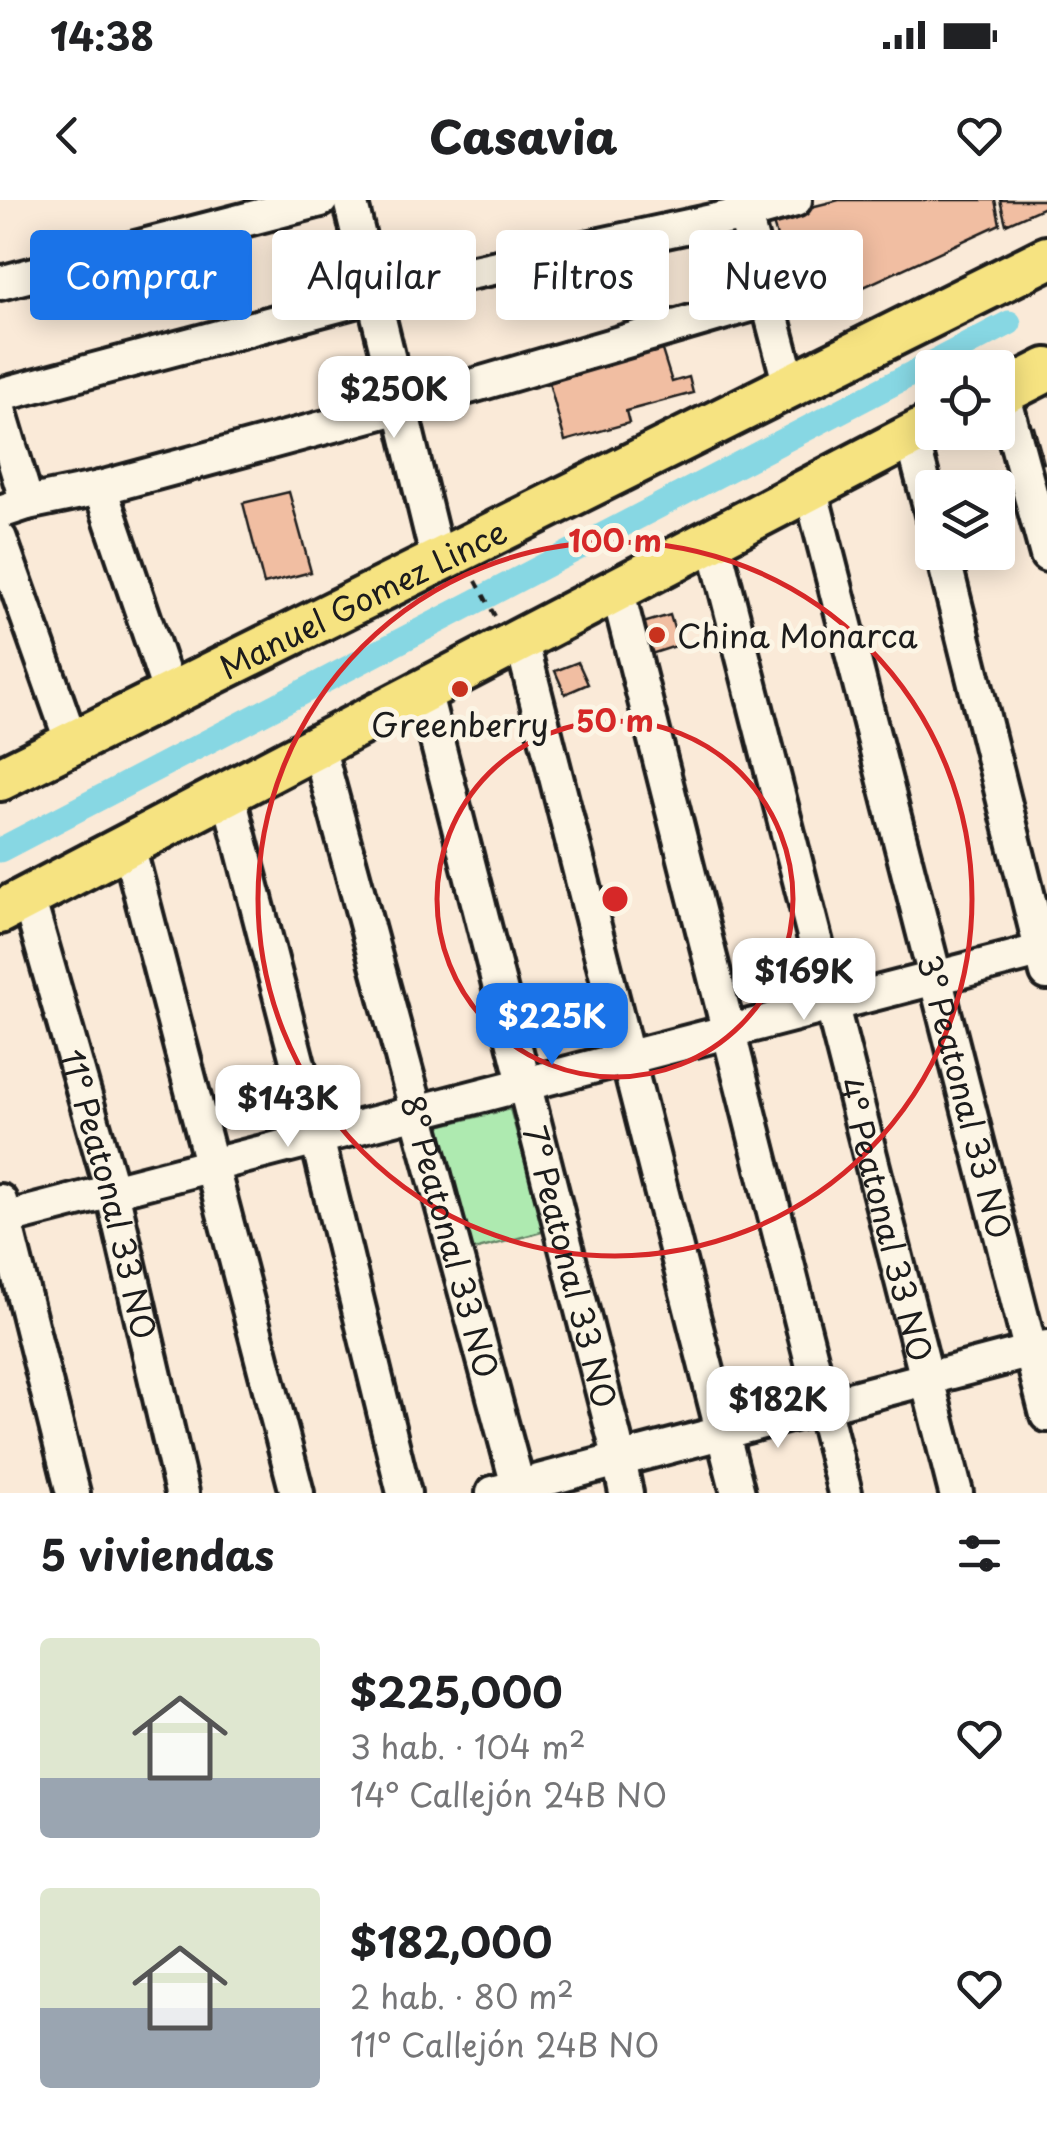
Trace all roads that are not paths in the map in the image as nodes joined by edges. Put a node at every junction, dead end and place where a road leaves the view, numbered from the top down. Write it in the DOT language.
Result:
graph roads {
  1 [pos="321,200"];
  2 [pos="350,200"];
  3 [pos="795,200"];
  4 [pos="743,207"];
  5 [pos="358,230"];
  6 [pos="1047,258"];
  7 [pos="476,270"];
  8 [pos="0,283"];
  9 [pos="283,320"];
  10 [pos="380,320"];
  11 [pos="698,320"];
  12 [pos="772,320"];
  13 [pos="1047,370"];
  14 [pos="790,386"];
  15 [pos="1015,386"];
  16 [pos="0,395"];
  17 [pos="400,407"];
  18 [pos="0,413"];
  19 [pos="915,434"];
  20 [pos="1015,445"];
  21 [pos="100,488"];
  22 [pos="810,488"];
  23 [pos="13,508"];
  24 [pos="713,539"];
  25 [pos="0,540"];
  26 [pos="1047,555"];
  27 [pos="453,565"];
  28 [pos="947,570"];
  29 [pos="617,588"];
  30 [pos="508,628"];
  31 [pos="424,690"];
  32 [pos="170,694"];
  33 [pos="72,743"];
  34 [pos="318,746"];
  35 [pos="0,779"];
  36 [pos="228,794"];
  37 [pos="128,846"];
  38 [pos="14,905"];
  39 [pos="1045,957"];
  40 [pos="935,978"];
  41 [pos="831,1004"];
  42 [pos="729,1031"];
  43 [pos="627,1057"];
  44 [pos="524,1084"];
  45 [pos="417,1112"];
  46 [pos="317,1138"];
  47 [pos="212,1166"];
  48 [pos="112,1192"];
  49 [pos="2,1214"];
  50 [pos="1039,1349"];
  51 [pos="926,1379"];
  52 [pos="824,1406"];
  53 [pos="1047,1415"];
  54 [pos="722,1433"];
  55 [pos="620,1460"];
  56 [pos="510,1491"];
  57 [pos="72,1493"];
  58 [pos="182,1493"];
  59 [pos="297,1493"];
  60 [pos="404,1493"];
  61 [pos="626,1493"];
  62 [pos="738,1493"];
  63 [pos="846,1493"];
  64 [pos="956,1493"];
  1 -- 8 [label="street"];
  2 -- 5 [label="street"];
  3 -- 4 [label="street"];
  4 -- 7 [label="street"];
  6 -- 14 [label="main road, Manuel Gomez Lince"];
  9 -- 16 [label="street"];
  10 -- 17 [label="street"];
  11 -- 17 [label="street"];
  12 -- 14 [label="street"];
  13 -- 15 [label="main road"];
  14 -- 27 [label="main road, Manuel Gomez Lince"];
  17 -- 21 [label="street"];
  17 -- 27 [label="street"];
  18 -- 23 [label="street"];
  19 -- 22 [label="main road"];
  20 -- 26 [label="street"];
  21 -- 23 [label="street"];
  21 -- 32 [label="street"];
  22 -- 24 [label="main road"];
  22 -- 40 [label="street, 3° Peatonal 33 NO"];
  24 -- 29 [label="main road"];
  24 -- 41 [label="street, 4° Peatonal 33 NO"];
  25 -- 33 [label="street"];
  27 -- 32 [label="main road, Manuel Gomez Lince"];
  28 -- 39 [label="street"];
  29 -- 30 [label="main road"];
  29 -- 42 [label="street"];
  30 -- 31 [label="main road"];
  30 -- 43 [label="street"];
  31 -- 34 [label="main road"];
  31 -- 44 [label="street, 7° Peatonal 33 NO"];
  32 -- 33 [label="main road, Manuel Gomez Lince"];
  33 -- 35 [label="main road, Manuel Gomez Lince"];
  34 -- 36 [label="main road"];
  34 -- 45 [label="street, 8° Peatonal 33 NO"];
  36 -- 37 [label="main road"];
  36 -- 46 [label="street"];
  37 -- 38 [label="main road"];
  37 -- 47 [label="street"];
  38 -- 48 [label="street, 11° Peatonal 33 NO"];
  39 -- 40 [label="street"];
  40 -- 41 [label="street"];
  40 -- 50 [label="street, 3° Peatonal 33 NO"];
  41 -- 42 [label="street"];
  41 -- 51 [label="street, 4° Peatonal 33 NO"];
  42 -- 43 [label="street"];
  42 -- 52 [label="street"];
  43 -- 44 [label="street"];
  43 -- 54 [label="street"];
  44 -- 45 [label="street"];
  44 -- 55 [label="street, 7° Peatonal 33 NO"];
  45 -- 46 [label="street"];
  45 -- 56 [label="street, 8° Peatonal 33 NO"];
  46 -- 47 [label="street"];
  46 -- 60 [label="street"];
  47 -- 48 [label="street"];
  47 -- 59 [label="street"];
  48 -- 49 [label="street"];
  48 -- 58 [label="street, 11° Peatonal 33 NO"];
  49 -- 57 [label="street"];
  50 -- 51 [label="street"];
  50 -- 53 [label="street, 3° Peatonal 33 NO"];
  51 -- 52 [label="street"];
  51 -- 64 [label="street, 4° Peatonal 33 NO"];
  52 -- 54 [label="street"];
  52 -- 63 [label="street"];
  54 -- 55 [label="street"];
  54 -- 62 [label="street"];
  55 -- 56 [label="street"];
  55 -- 61 [label="street, 7° Peatonal 33 NO"];
}
